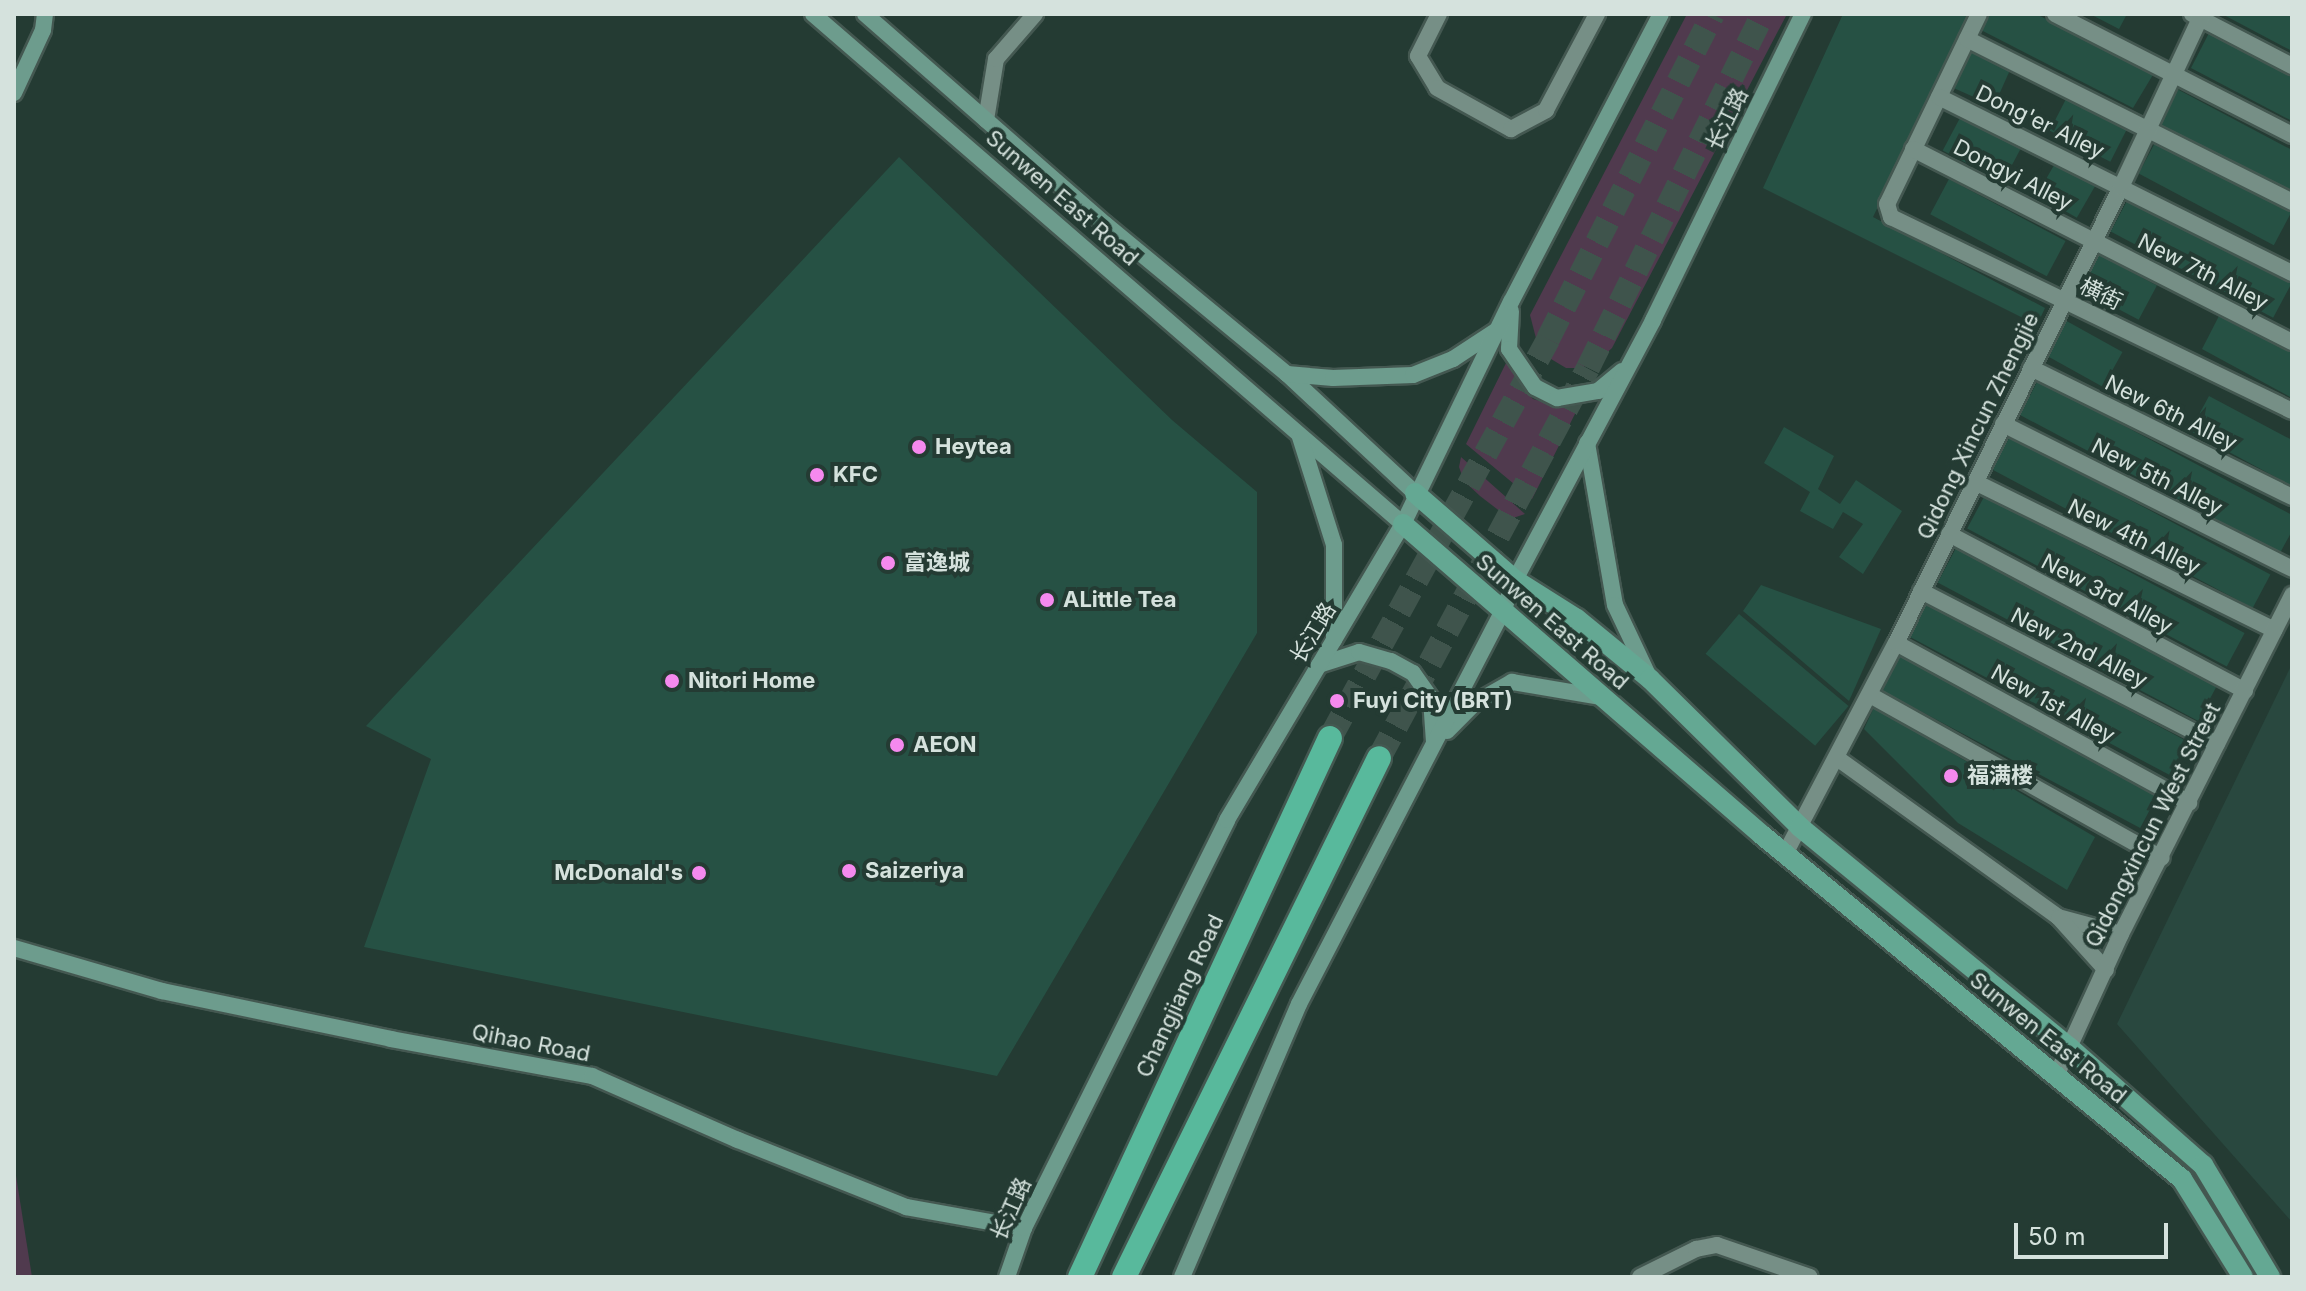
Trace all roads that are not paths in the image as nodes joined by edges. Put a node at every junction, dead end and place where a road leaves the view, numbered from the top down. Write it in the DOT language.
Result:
graph roads {
  1 [pos="45,14"];
  2 [pos="813,14"];
  3 [pos="865,14"];
  4 [pos="1035,14"];
  5 [pos="1439,14"];
  6 [pos="1597,14"];
  7 [pos="1661,14"];
  8 [pos="1803,14"];
  9 [pos="1979,14"];
  10 [pos="2055,14"];
  11 [pos="2198,15"];
  12 [pos="1967,39"];
  13 [pos="2292,66"];
  14 [pos="2174,73"];
  15 [pos="14,93"];
  16 [pos="1939,97"];
  17 [pos="986,120"];
  18 [pos="2147,128"];
  19 [pos="2292,135"];
  20 [pos="1913,149"];
  21 [pos="2121,187"];
  22 [pos="2292,202"];
  23 [pos="2093,240"];
  24 [pos="2292,273"];
  25 [pos="2064,300"];
  26 [pos="1511,302"];
  27 [pos="1498,329"];
  28 [pos="2292,342"];
  29 [pos="1629,366"];
  30 [pos="2031,368"];
  31 [pos="1287,374"];
  32 [pos="2292,411"];
  33 [pos="2003,424"];
  34 [pos="1300,435"];
  35 [pos="1587,443"];
  36 [pos="1975,482"];
  37 [pos="1415,493"];
  38 [pos="2292,497"];
  39 [pos="1403,524"];
  40 [pos="1949,534"];
  41 [pos="2292,569"];
  42 [pos="1515,580"];
  43 [pos="1921,591"];
  44 [pos="2292,595"];
  45 [pos="1503,611"];
  46 [pos="2274,630"];
  47 [pos="1334,640"];
  48 [pos="1896,643"];
  49 [pos="1319,665"];
  50 [pos="1650,679"];
  51 [pos="2245,691"];
  52 [pos="1870,695"];
  53 [pos="1602,697"];
  54 [pos="1330,738"];
  55 [pos="1434,743"];
  56 [pos="2217,744"];
  57 [pos="1379,758"];
  58 [pos="1837,758"];
  59 [pos="2189,803"];
  60 [pos="1800,827"];
  61 [pos="1785,854"];
  62 [pos="2162,858"];
  63 [pos="2058,917"];
  64 [pos="2121,934"];
  65 [pos="14,948"];
  66 [pos="2106,970"];
  67 [pos="2069,1047"];
  68 [pos="2056,1076"];
  69 [pos="1024,1228"];
  70 [pos="1007,1277"];
  71 [pos="1080,1277"];
  72 [pos="1124,1277"];
  73 [pos="1182,1277"];
  74 [pos="1640,1277"];
  75 [pos="1810,1277"];
  76 [pos="2243,1277"];
  77 [pos="2270,1277"];
  1 -- 15 [label="main road"];
  2 -- 34 [label="main road, Sunwen East Road"];
  3 -- 17 [label="main road, Sunwen East Road"];
  4 -- 17 [label="street"];
  5 -- 6 [label="street"];
  7 -- 26 [label="main road, 长江路"];
  8 -- 29 [label="main road, 长江路"];
  9 -- 12 [label="street"];
  10 -- 14 [label="street"];
  11 -- 13 [label="street"];
  11 -- 14 [label="street, Qidong Xincun Zhengjie"];
  12 -- 16 [label="street"];
  12 -- 18 [label="street"];
  14 -- 18 [label="street, Qidong Xincun Zhengjie"];
  14 -- 19 [label="street"];
  16 -- 20 [label="street"];
  16 -- 21 [label="street, Dong'er Alley"];
  17 -- 31 [label="main road, Sunwen East Road"];
  18 -- 21 [label="street, Qidong Xincun Zhengjie"];
  18 -- 22 [label="street"];
  20 -- 23 [label="street, Dongyi Alley"];
  20 -- 25 [label="street, 横街"];
  21 -- 23 [label="street, Qidong Xincun Zhengjie"];
  21 -- 24 [label="street, Dong'er Alley"];
  23 -- 25 [label="street, Qidong Xincun Zhengjie"];
  23 -- 28 [label="street, New 7th Alley"];
  25 -- 30 [label="street, Qidong Xincun Zhengjie"];
  25 -- 32 [label="street, 横街"];
  26 -- 27 [label="main road, 长江路"];
  26 -- 29 [label="main road"];
  27 -- 31 [label="main road"];
  27 -- 37 [label="main road, 长江路"];
  29 -- 35 [label="main road, 长江路"];
  30 -- 33 [label="street, Qidong Xincun Zhengjie"];
  30 -- 38 [label="street, New 6th Alley"];
  31 -- 37 [label="main road, Sunwen East Road"];
  33 -- 36 [label="street, Qidong Xincun Zhengjie"];
  33 -- 41 [label="street, New 5th Alley"];
  34 -- 39 [label="main road, Sunwen East Road"];
  34 -- 47 [label="main road"];
  35 -- 42 [label="main road, 长江路"];
  35 -- 50 [label="main road"];
  36 -- 40 [label="street, Qidong Xincun Zhengjie"];
  36 -- 46 [label="street, New 4th Alley"];
  37 -- 39 [label="main road, 长江路"];
  37 -- 42 [label="main road, Sunwen East Road"];
  39 -- 45 [label="main road, Sunwen East Road"];
  39 -- 47 [label="main road, 长江路"];
  40 -- 43 [label="street, Qidong Xincun Zhengjie"];
  40 -- 51 [label="street, New 3rd Alley"];
  42 -- 45 [label="main road, 长江路"];
  42 -- 50 [label="main road, Sunwen East Road"];
  43 -- 48 [label="street, Qidong Xincun Zhengjie"];
  43 -- 56 [label="street, New 2nd Alley"];
  44 -- 46 [label="street, Qidongxincun West Street"];
  45 -- 53 [label="main road, Sunwen East Road"];
  45 -- 55 [label="main road, 长江路"];
  46 -- 51 [label="street, Qidongxincun West Street"];
  47 -- 49 [label="main road, 长江路"];
  48 -- 52 [label="street, Qidong Xincun Zhengjie"];
  48 -- 59 [label="street, New 1st Alley"];
  49 -- 55 [label="main road"];
  49 -- 69 [label="main road, 长江路"];
  50 -- 60 [label="main road, Sunwen East Road"];
  51 -- 56 [label="street, Qidongxincun West Street"];
  52 -- 58 [label="street, Qidong Xincun Zhengjie"];
  52 -- 62 [label="street"];
  53 -- 55 [label="main road"];
  53 -- 61 [label="main road, Sunwen East Road"];
  54 -- 71 [label="highway, Changjiang Road"];
  55 -- 73 [label="main road, 长江路"];
  56 -- 59 [label="street, Qidongxincun West Street"];
  57 -- 72 [label="highway"];
  58 -- 60 [label="street, Qidong Xincun Zhengjie"];
  58 -- 63 [label="street"];
  59 -- 62 [label="street, Qidongxincun West Street"];
  60 -- 61 [label="street, Qidong Xincun Zhengjie"];
  60 -- 67 [label="main road, Sunwen East Road"];
  61 -- 68 [label="main road, Sunwen East Road"];
  62 -- 64 [label="street, Qidongxincun West Street"];
  63 -- 64 [label="street"];
  63 -- 66 [label="street"];
  64 -- 66 [label="street, Qidongxincun West Street"];
  65 -- 69 [label="main road, Qihao Road"];
  66 -- 67 [label="street, Qidongxincun West Street"];
  67 -- 68 [label="street, Qidongxincun West Street"];
  67 -- 77 [label="main road, Sunwen East Road"];
  68 -- 76 [label="main road, Sunwen East Road"];
  69 -- 70 [label="main road, 长江路"];
  74 -- 75 [label="street"];
}
